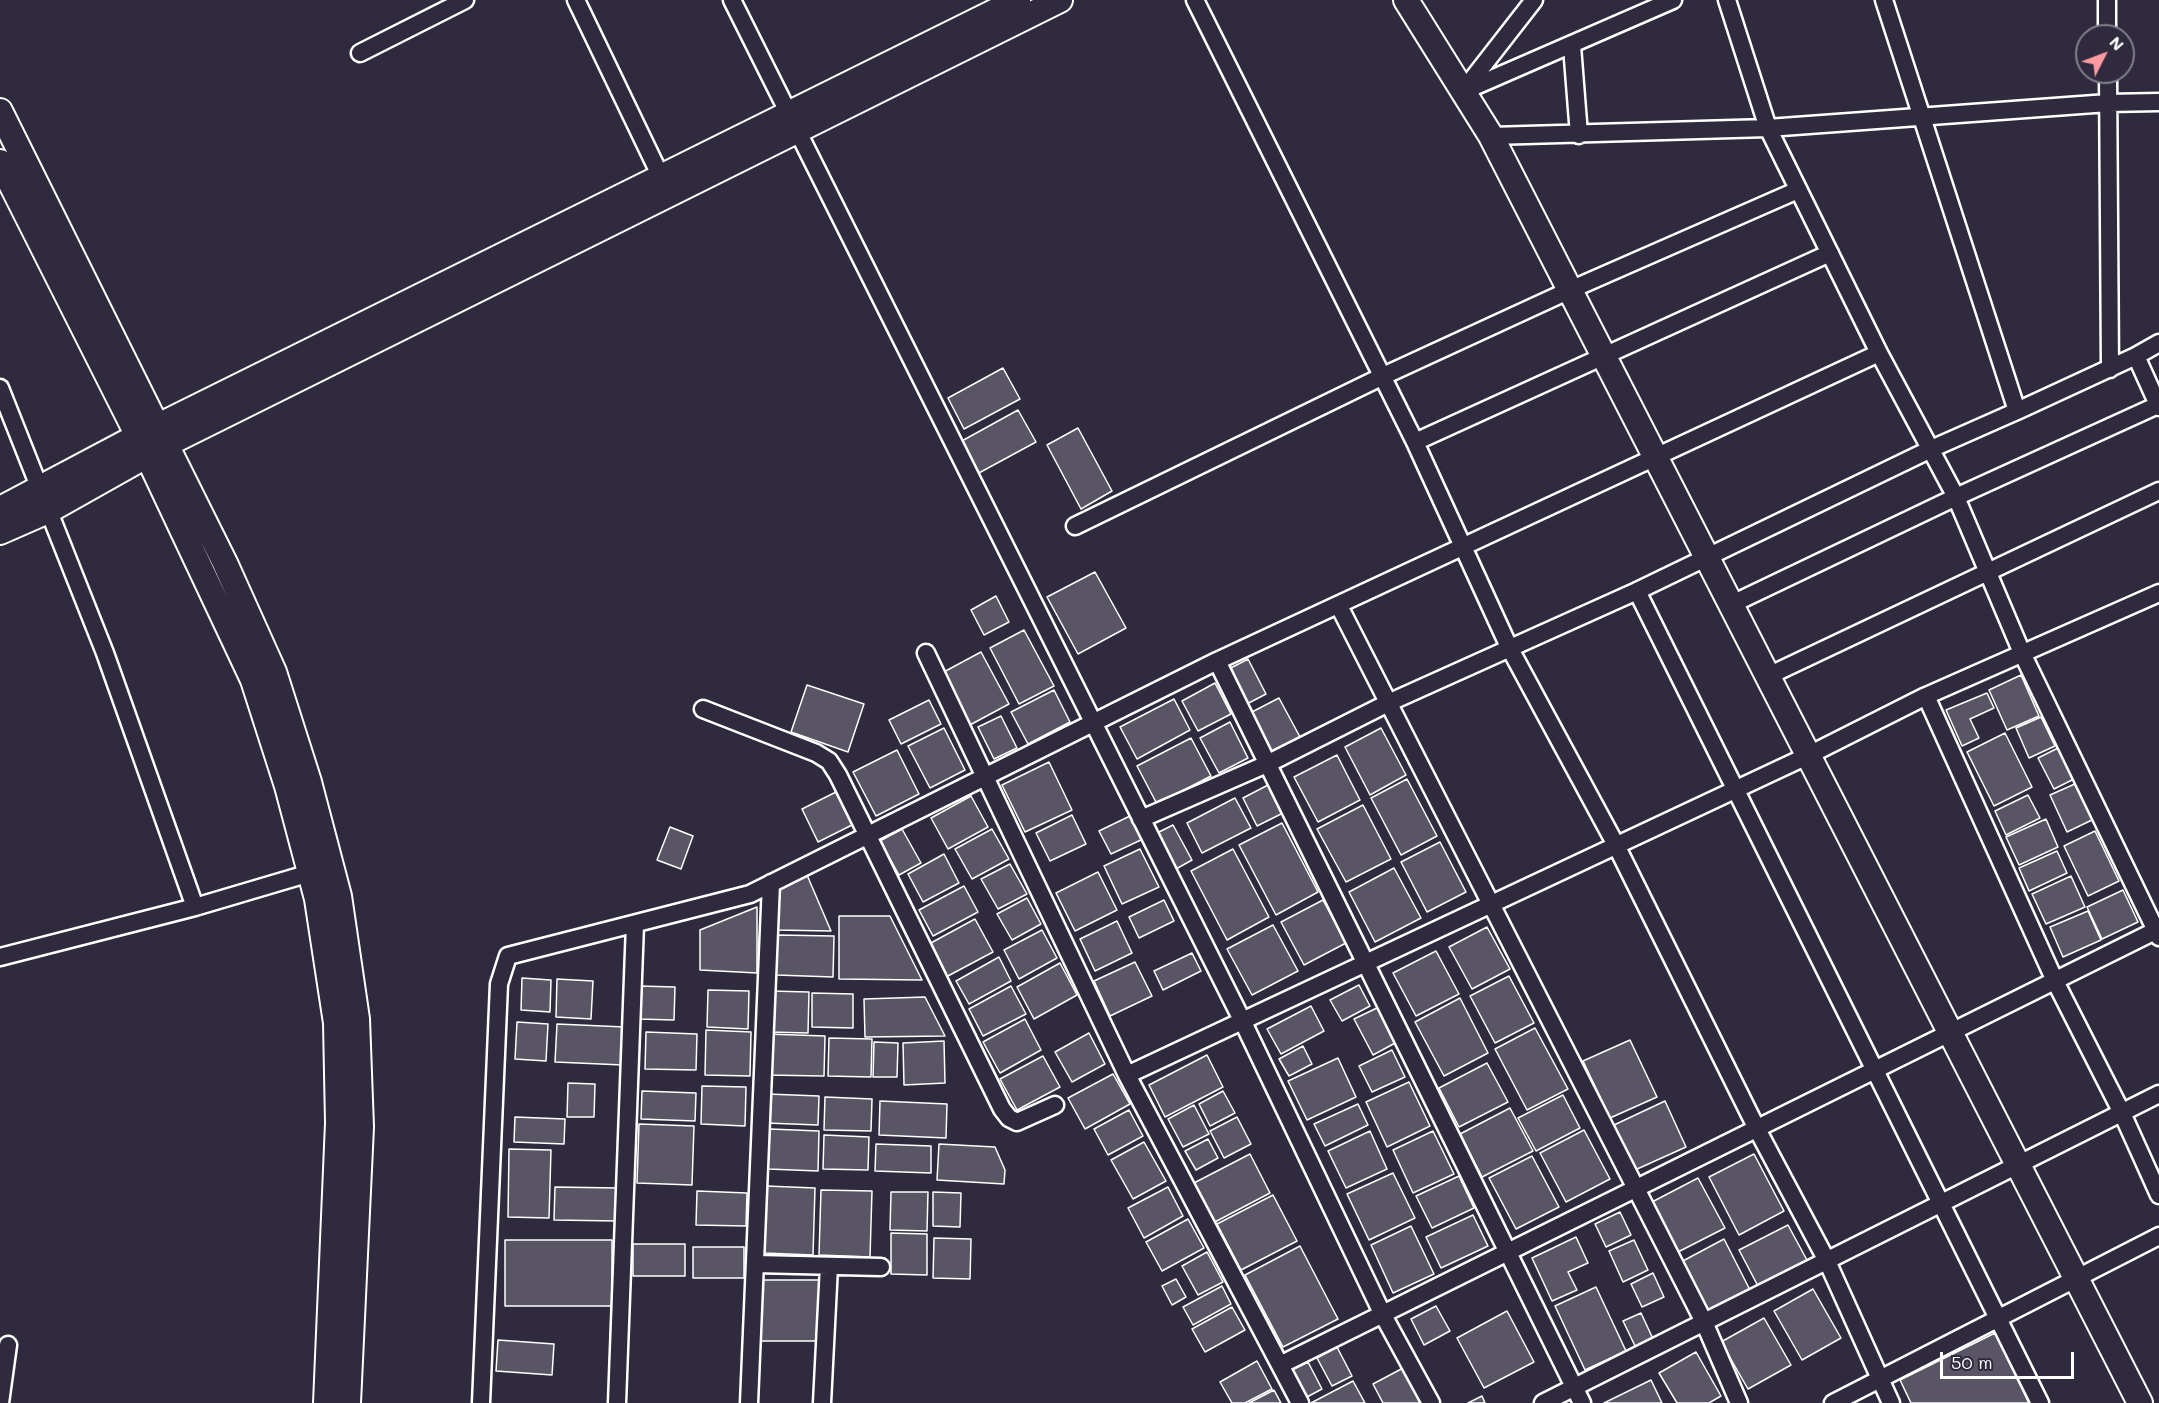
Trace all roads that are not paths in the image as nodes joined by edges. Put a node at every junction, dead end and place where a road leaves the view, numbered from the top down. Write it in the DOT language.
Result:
graph roads {
  1 [pos="465,0"];
  2 [pos="576,0"];
  3 [pos="732,0"];
  4 [pos="1018,0"];
  5 [pos="1060,0"];
  6 [pos="1195,0"];
  7 [pos="1406,0"];
  8 [pos="1534,0"];
  9 [pos="1673,0"];
  10 [pos="1727,0"];
  11 [pos="1884,0"];
  12 [pos="2107,0"];
  13 [pos="2107,24"];
  14 [pos="1572,46"];
  15 [pos="360,53"];
  16 [pos="2108,84"];
  17 [pos="1464,91"];
  18 [pos="2159,102"];
  19 [pos="2108,103"];
  20 [pos="0,111"];
  21 [pos="1923,117"];
  22 [pos="793,122"];
  23 [pos="1768,128"];
  24 [pos="1579,135"];
  25 [pos="1491,136"];
  26 [pos="0,162"];
  27 [pos="662,177"];
  28 [pos="1798,190"];
  29 [pos="1830,253"];
  30 [pos="1570,290"];
  31 [pos="2159,343"];
  32 [pos="1879,353"];
  33 [pos="2136,356"];
  34 [pos="1604,357"];
  35 [pos="2110,369"];
  36 [pos="1381,377"];
  37 [pos="0,388"];
  38 [pos="2158,406"];
  39 [pos="2016,411"];
  40 [pos="153,440"];
  41 [pos="1415,442"];
  42 [pos="1931,449"];
  43 [pos="1655,458"];
  44 [pos="2159,491"];
  45 [pos="1956,497"];
  46 [pos="43,501"];
  47 [pos="0,509"];
  48 [pos="1075,526"];
  49 [pos="0,532"];
  50 [pos="1463,546"];
  51 [pos="1705,556"];
  52 [pos="1987,570"];
  53 [pos="1637,591"];
  54 [pos="2159,593"];
  55 [pos="1339,606"];
  56 [pos="1730,606"];
  57 [pos="1509,647"];
  58 [pos="926,653"];
  59 [pos="2022,653"];
  60 [pos="1217,661"];
  61 [pos="1766,677"];
  62 [pos="1926,696"];
  63 [pos="1388,703"];
  64 [pos="703,709"];
  65 [pos="1093,721"];
  66 [pos="1807,756"];
  67 [pos="1267,764"];
  68 [pos="984,777"];
  69 [pos="1736,790"];
  70 [pos="1142,819"];
  71 [pos="869,834"];
  72 [pos="1616,845"];
  73 [pos="310,873"];
  74 [pos="771,883"];
  75 [pos="1490,905"];
  76 [pos="195,907"];
  77 [pos="634,924"];
  78 [pos="2158,933"];
  79 [pos="0,957"];
  80 [pos="1365,963"];
  81 [pos="2055,981"];
  82 [pos="1242,1020"];
  83 [pos="1950,1034"];
  84 [pos="1876,1070"];
  85 [pos="1127,1075"];
  86 [pos="2159,1094"];
  87 [pos="1055,1105"];
  88 [pos="2122,1113"];
  89 [pos="1757,1129"];
  90 [pos="2017,1165"];
  91 [pos="1635,1190"];
  92 [pos="2159,1195"];
  93 [pos="1942,1203"];
  94 [pos="2159,1236"];
  95 [pos="1508,1253"];
  96 [pos="1827,1261"];
  97 [pos="755,1264"];
  98 [pos="829,1266"];
  99 [pos="881,1267"];
  100 [pos="2076,1278"];
  101 [pos="1383,1315"];
  102 [pos="1999,1318"];
  103 [pos="1704,1322"];
  104 [pos="8,1346"];
  105 [pos="1280,1365"];
  106 [pos="1879,1379"];
  107 [pos="1574,1388"];
  108 [pos="0,1403"];
  109 [pos="326,1403"];
  110 [pos="348,1403"];
  111 [pos="481,1403"];
  112 [pos="617,1403"];
  113 [pos="749,1403"];
  114 [pos="822,1403"];
  115 [pos="1300,1403"];
  116 [pos="1431,1403"];
  117 [pos="1543,1403"];
  118 [pos="1582,1403"];
  119 [pos="1739,1403"];
  120 [pos="1833,1403"];
  121 [pos="1891,1403"];
  122 [pos="2040,1403"];
  123 [pos="2140,1403"];
  1 -- 15 [label="street"];
  2 -- 27 [label="street"];
  3 -- 22 [label="street"];
  4 -- 22 [label="street"];
  5 -- 22 [label="street"];
  6 -- 36 [label="street"];
  7 -- 17 [label="street"];
  8 -- 17 [label="street"];
  9 -- 14 [label="street"];
  10 -- 23 [label="street"];
  11 -- 21 [label="street"];
  12 -- 13 [label="street"];
  14 -- 17 [label="street"];
  14 -- 24 [label="street"];
  16 -- 19 [label="street"];
  17 -- 25 [label="street"];
  18 -- 19 [label="street"];
  19 -- 21 [label="street"];
  19 -- 35 [label="street"];
  20 -- 40 [label="street"];
  21 -- 23 [label="street"];
  21 -- 39 [label="street"];
  22 -- 27 [label="street"];
  22 -- 40 [label="street"];
  22 -- 65 [label="street"];
  23 -- 24 [label="street"];
  23 -- 28 [label="street"];
  24 -- 25 [label="street"];
  25 -- 30 [label="street"];
  26 -- 40 [label="street"];
  27 -- 40 [label="street"];
  28 -- 29 [label="street"];
  28 -- 30 [label="street"];
  29 -- 32 [label="street"];
  29 -- 34 [label="street"];
  30 -- 34 [label="street"];
  30 -- 36 [label="street"];
  31 -- 33 [label="street"];
  32 -- 42 [label="street"];
  32 -- 43 [label="street"];
  33 -- 35 [label="street"];
  33 -- 38 [label="street"];
  34 -- 41 [label="street"];
  34 -- 43 [label="street"];
  35 -- 39 [label="street"];
  36 -- 41 [label="street"];
  36 -- 48 [label="street"];
  37 -- 46 [label="street"];
  38 -- 45 [label="street"];
  39 -- 42 [label="street"];
  40 -- 46 [label="street"];
  40 -- 73 [label="street"];
  40 -- 110 [label="street"];
  41 -- 50 [label="street"];
  42 -- 45 [label="street"];
  42 -- 51 [label="street"];
  43 -- 50 [label="street"];
  43 -- 51 [label="street"];
  44 -- 52 [label="street"];
  45 -- 52 [label="street"];
  45 -- 56 [label="street"];
  46 -- 47 [label="street"];
  46 -- 49 [label="street"];
  46 -- 76 [label="street"];
  50 -- 55 [label="street"];
  50 -- 57 [label="street"];
  51 -- 53 [label="street"];
  51 -- 56 [label="street"];
  52 -- 59 [label="street"];
  52 -- 61 [label="street"];
  53 -- 57 [label="street"];
  53 -- 69 [label="street"];
  54 -- 59 [label="street"];
  55 -- 60 [label="street"];
  55 -- 63 [label="street"];
  56 -- 61 [label="street"];
  57 -- 63 [label="street"];
  57 -- 72 [label="street"];
  58 -- 68 [label="street"];
  59 -- 62 [label="street"];
  59 -- 78 [label="street"];
  60 -- 65 [label="street"];
  60 -- 67 [label="street"];
  61 -- 66 [label="street"];
  62 -- 66 [label="street"];
  62 -- 81 [label="street"];
  63 -- 67 [label="street"];
  63 -- 75 [label="street"];
  64 -- 71 [label="street"];
  65 -- 68 [label="street"];
  65 -- 70 [label="street"];
  66 -- 69 [label="street"];
  66 -- 83 [label="street"];
  67 -- 70 [label="street"];
  67 -- 80 [label="street"];
  68 -- 71 [label="street"];
  68 -- 85 [label="street"];
  69 -- 72 [label="street"];
  69 -- 84 [label="street"];
  70 -- 82 [label="street"];
  71 -- 74 [label="street"];
  71 -- 87 [label="street"];
  72 -- 75 [label="street"];
  72 -- 89 [label="street"];
  73 -- 76 [label="street"];
  73 -- 109 [label="street"];
  74 -- 77 [label="street"];
  74 -- 97 [label="street"];
  75 -- 80 [label="street"];
  75 -- 91 [label="street"];
  76 -- 79 [label="street"];
  77 -- 111 [label="street"];
  77 -- 112 [label="street"];
  78 -- 81 [label="street"];
  80 -- 82 [label="street"];
  80 -- 95 [label="street"];
  81 -- 83 [label="street"];
  81 -- 88 [label="street"];
  82 -- 85 [label="street"];
  82 -- 101 [label="street"];
  83 -- 84 [label="street"];
  83 -- 90 [label="street"];
  84 -- 89 [label="street"];
  84 -- 93 [label="street"];
  85 -- 105 [label="street"];
  86 -- 88 [label="street"];
  88 -- 90 [label="street"];
  88 -- 92 [label="street"];
  89 -- 91 [label="street"];
  89 -- 96 [label="street"];
  90 -- 93 [label="street"];
  90 -- 100 [label="street"];
  91 -- 95 [label="street"];
  91 -- 103 [label="street"];
  93 -- 96 [label="street"];
  93 -- 102 [label="street"];
  94 -- 100 [label="street"];
  95 -- 101 [label="street"];
  95 -- 107 [label="street"];
  96 -- 103 [label="street"];
  96 -- 106 [label="street"];
  97 -- 98 [label="street"];
  97 -- 113 [label="street"];
  98 -- 99 [label="street"];
  98 -- 114 [label="street"];
  100 -- 102 [label="street"];
  100 -- 123 [label="street"];
  101 -- 105 [label="street"];
  101 -- 116 [label="street"];
  102 -- 106 [label="street"];
  102 -- 122 [label="street"];
  103 -- 107 [label="street"];
  103 -- 119 [label="street"];
  104 -- 108 [label="street"];
  105 -- 115 [label="street"];
  106 -- 120 [label="street"];
  106 -- 121 [label="street"];
  107 -- 117 [label="street"];
  107 -- 118 [label="street"];
}
